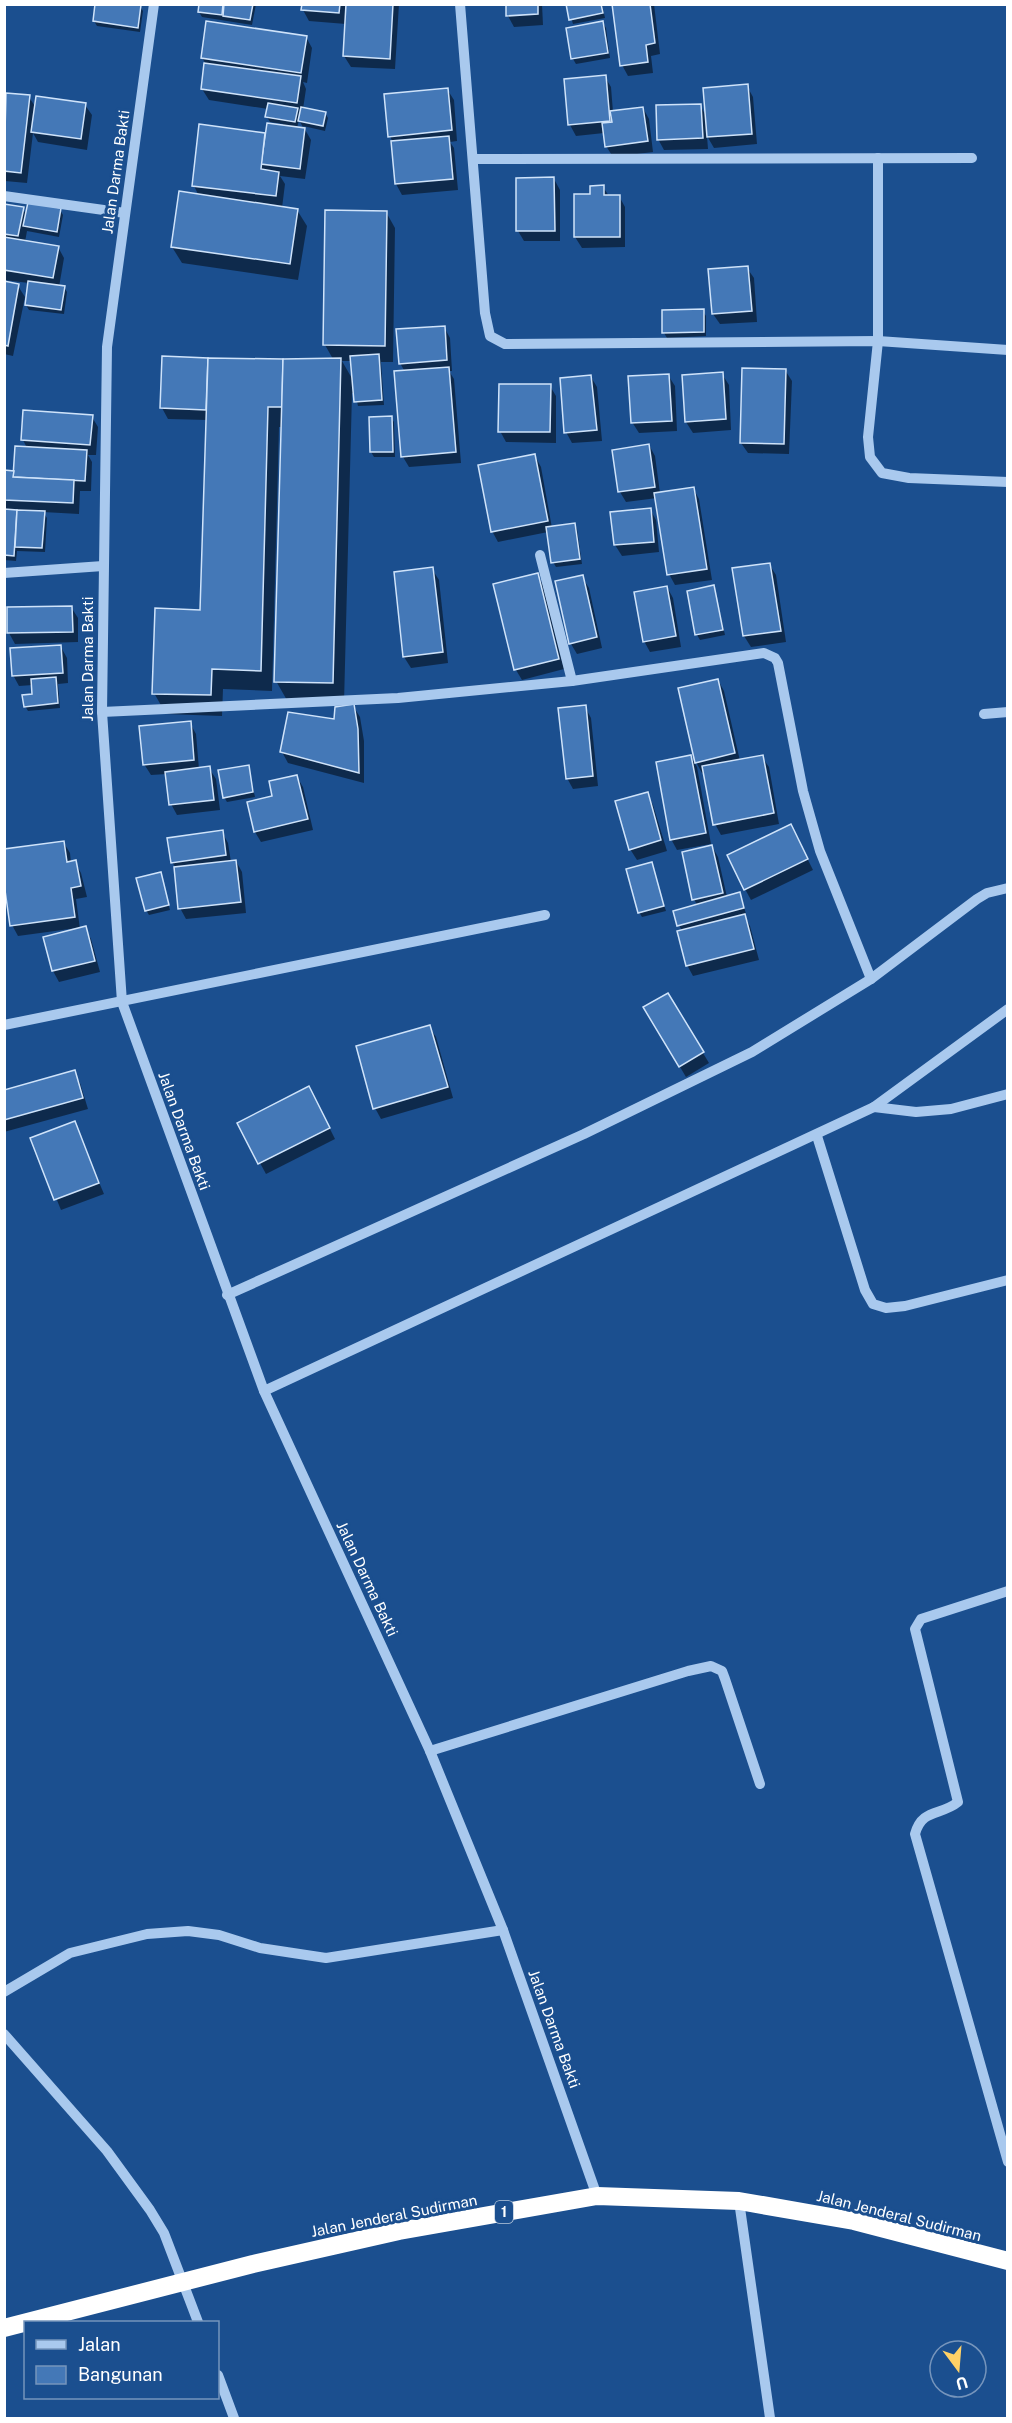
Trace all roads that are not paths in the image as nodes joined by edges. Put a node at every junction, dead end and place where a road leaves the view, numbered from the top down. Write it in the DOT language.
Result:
graph roads {
  1 [pos="154,4"];
  2 [pos="460,4"];
  3 [pos="878,158"];
  4 [pos="972,158"];
  5 [pos="473,159"];
  6 [pos="4,196"];
  7 [pos="125,213"];
  8 [pos="878,341"];
  9 [pos="1008,350"];
  10 [pos="1008,482"];
  11 [pos="540,555"];
  12 [pos="103,566"];
  13 [pos="4,573"];
  14 [pos="572,681"];
  15 [pos="102,712"];
  16 [pos="1008,712"];
  17 [pos="984,714"];
  18 [pos="1008,888"];
  19 [pos="545,915"];
  20 [pos="871,979"];
  21 [pos="122,1002"];
  22 [pos="1008,1009"];
  23 [pos="4,1025"];
  24 [pos="1008,1095"];
  25 [pos="874,1107"];
  26 [pos="817,1136"];
  27 [pos="1008,1280"];
  28 [pos="227,1295"];
  29 [pos="264,1391"];
  30 [pos="1008,1591"];
  31 [pos="430,1751"];
  32 [pos="760,1784"];
  33 [pos="503,1930"];
  34 [pos="4,1992"];
  35 [pos="4,2034"];
  36 [pos="1008,2162"];
  37 [pos="597,2196"];
  38 [pos="739,2200"];
  39 [pos="1008,2261"];
  40 [pos="183,2283"];
  41 [pos="32,2321"];
  42 [pos="198,2321"];
  43 [pos="24,2323"];
  44 [pos="4,2328"];
  45 [pos="219,2378"];
  46 [pos="234,2418"];
  47 [pos="770,2418"];
  1 -- 7 [label="street, Jalan Darma Bakti"];
  2 -- 5 [label="street"];
  3 -- 4 [label="street"];
  3 -- 5 [label="street"];
  3 -- 8 [label="street"];
  5 -- 8 [label="street"];
  6 -- 7 [label="street"];
  7 -- 12 [label="street, Jalan Darma Bakti"];
  8 -- 9 [label="street"];
  8 -- 10 [label="street"];
  11 -- 14 [label="street"];
  12 -- 13 [label="street"];
  12 -- 15 [label="street, Jalan Darma Bakti"];
  14 -- 15 [label="street"];
  14 -- 20 [label="street"];
  15 -- 21 [label="street, Jalan Darma Bakti"];
  16 -- 17 [label="street"];
  18 -- 20 [label="street"];
  19 -- 21 [label="street"];
  20 -- 28 [label="street"];
  21 -- 23 [label="street"];
  21 -- 28 [label="street, Jalan Darma Bakti"];
  22 -- 25 [label="street"];
  24 -- 25 [label="street"];
  25 -- 26 [label="street"];
  26 -- 27 [label="street"];
  26 -- 29 [label="street"];
  28 -- 29 [label="street, Jalan Darma Bakti"];
  29 -- 31 [label="street, Jalan Darma Bakti"];
  30 -- 36 [label="street"];
  31 -- 32 [label="street"];
  31 -- 33 [label="street, Jalan Darma Bakti"];
  33 -- 34 [label="street"];
  33 -- 37 [label="street, Jalan Darma Bakti"];
  35 -- 40 [label="street"];
  37 -- 38 [label="highway, Jalan Jenderal Sudirman / 1"];
  37 -- 40 [label="highway, Jalan Jenderal Sudirman / 1"];
  38 -- 39 [label="highway, Jalan Jenderal Sudirman / 1"];
  38 -- 47 [label="street"];
  40 -- 41 [label="highway, Jalan Jenderal Sudirman / 1"];
  40 -- 42 [label="street"];
  43 -- 44 [label="highway, Jalan Jenderal Sudirman / 1"];
  45 -- 46 [label="street"];
}
